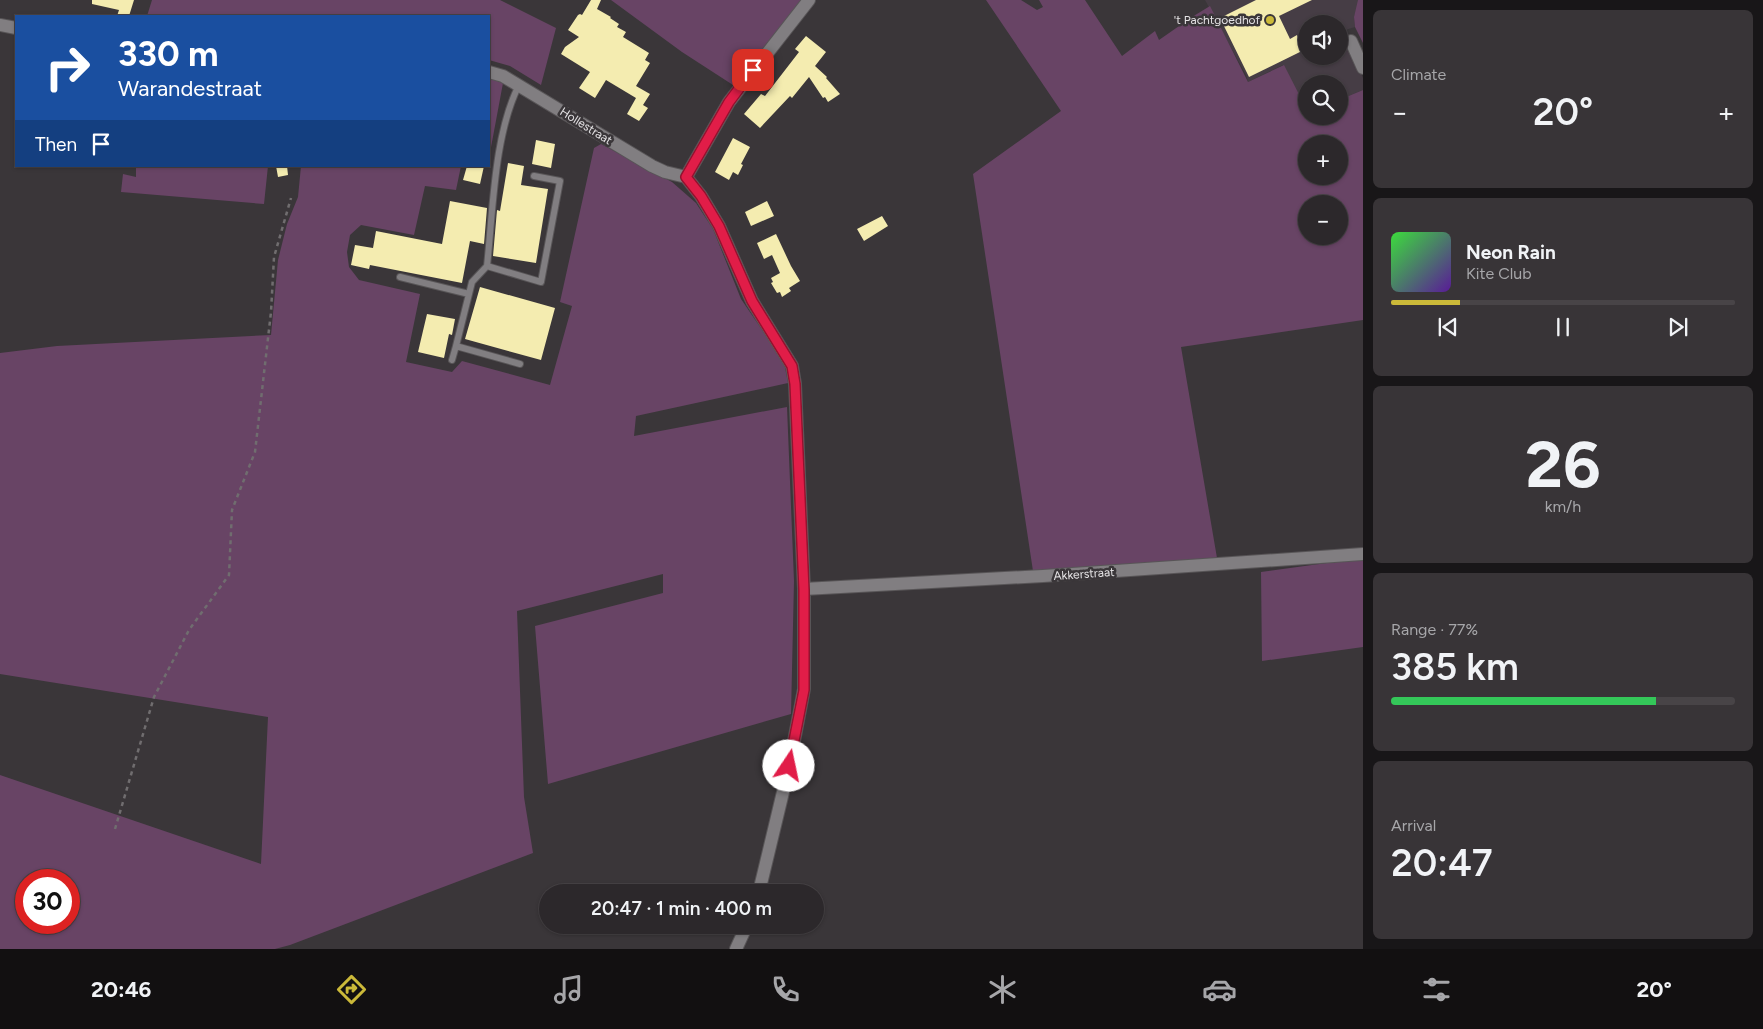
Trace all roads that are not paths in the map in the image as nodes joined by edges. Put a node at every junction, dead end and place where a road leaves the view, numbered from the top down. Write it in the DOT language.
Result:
graph roads {
  1 [pos="809,0"];
  2 [pos="0,25"];
  3 [pos="15,28"];
  4 [pos="1351,41"];
  5 [pos="1363,68"];
  6 [pos="490,72"];
  7 [pos="519,85"];
  8 [pos="534,176"];
  9 [pos="686,177"];
  10 [pos="487,266"];
  11 [pos="400,277"];
  12 [pos="469,294"];
  13 [pos="456,346"];
  14 [pos="452,360"];
  15 [pos="520,364"];
  16 [pos="1363,554"];
  17 [pos="804,590"];
  18 [pos="761,884"];
  19 [pos="743,934"];
  20 [pos="736,949"];
  1 -- 9 [label="street"];
  2 -- 3 [label="street"];
  4 -- 5 [label="street"];
  6 -- 7 [label="street, Hollestraat"];
  7 -- 9 [label="street, Hollestraat"];
  7 -- 10 [label="lane"];
  8 -- 10 [label="lane"];
  9 -- 17 [label="street"];
  10 -- 12 [label="lane"];
  11 -- 12 [label="lane"];
  12 -- 13 [label="lane"];
  13 -- 14 [label="lane"];
  13 -- 15 [label="lane"];
  16 -- 17 [label="street, Akkerstraat"];
  17 -- 18 [label="street"];
  19 -- 20 [label="street"];
}
